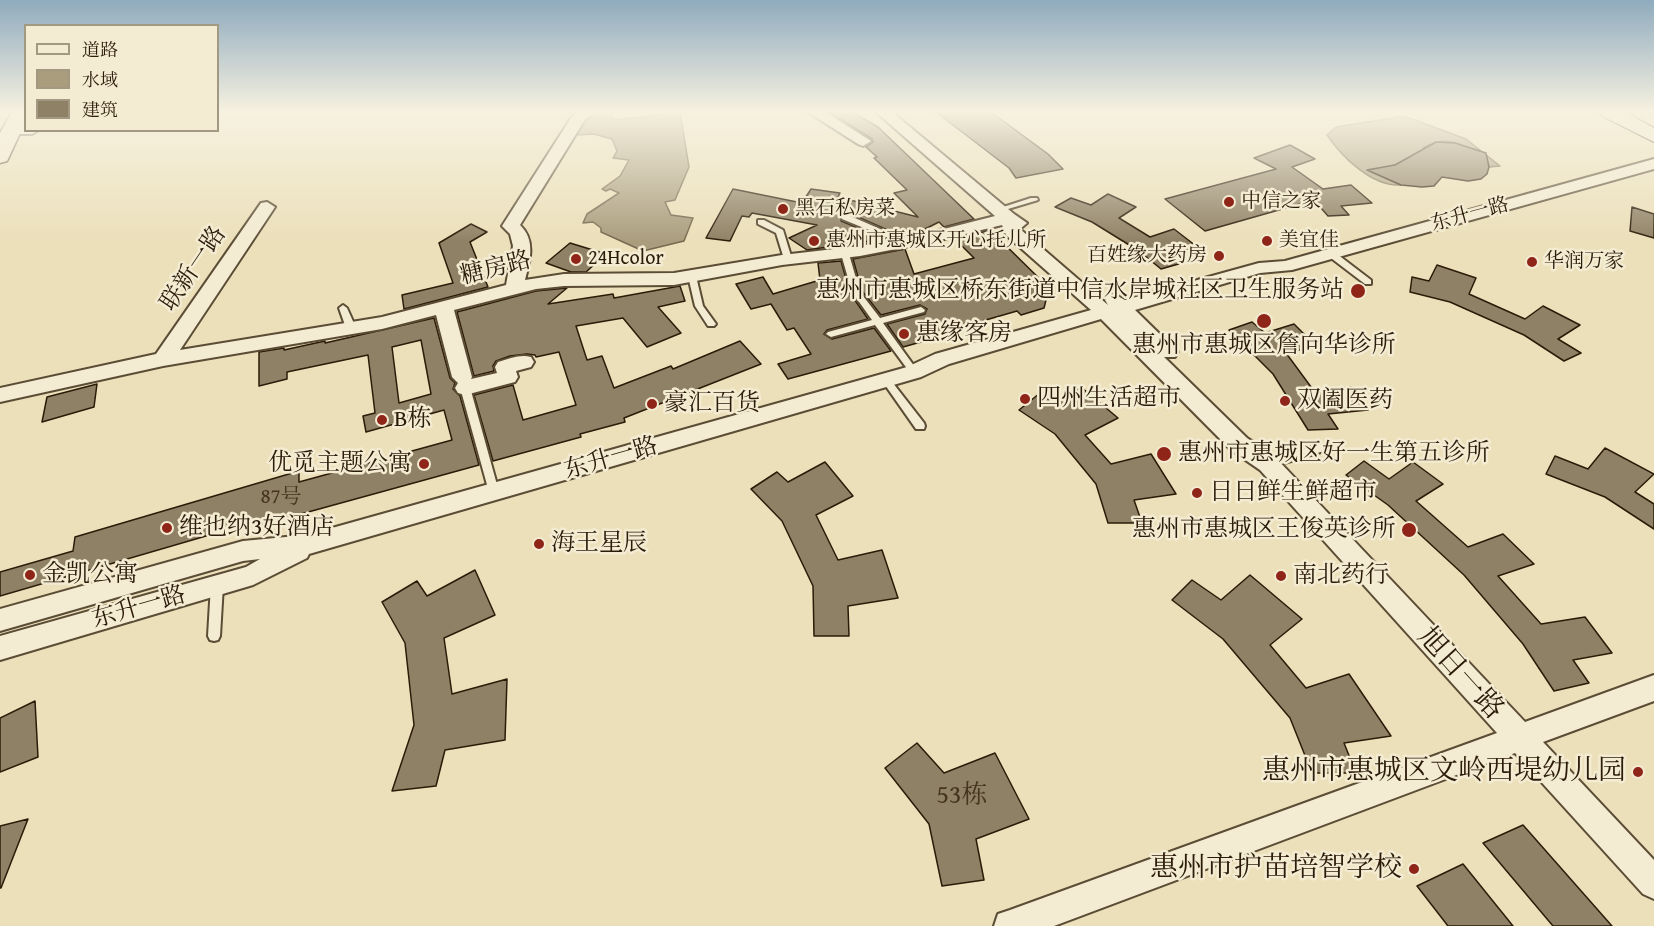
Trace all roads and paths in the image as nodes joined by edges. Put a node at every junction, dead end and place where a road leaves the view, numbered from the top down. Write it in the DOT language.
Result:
graph roads {
  1 [pos="555,155"];
  2 [pos="934,155"];
  3 [pos="1654,164"];
  4 [pos="1034,200"];
  5 [pos="267,207"];
  6 [pos="1003,214"];
  7 [pos="845,218"];
  8 [pos="761,222"];
  9 [pos="906,242"];
  10 [pos="845,254"];
  11 [pos="1330,254"];
  12 [pos="788,260"];
  13 [pos="692,276"];
  14 [pos="1368,282"];
  15 [pos="514,289"];
  16 [pos="343,308"];
  17 [pos="444,308"];
  18 [pos="921,310"];
  19 [pos="1119,314"];
  20 [pos="878,322"];
  21 [pos="711,324"];
  22 [pos="351,328"];
  23 [pos="831,334"];
  24 [pos="163,359"];
  25 [pos="524,362"];
  26 [pos="914,372"];
  27 [pos="886,380"];
  28 [pos="463,383"];
  29 [pos="0,395"];
  30 [pos="920,426"];
  31 [pos="1320,448"];
  32 [pos="1268,464"];
  33 [pos="494,492"];
  34 [pos="307,546"];
  35 [pos="217,585"];
  36 [pos="0,620"];
  37 [pos="214,636"];
  38 [pos="0,648"];
  39 [pos="1654,688"];
  40 [pos="1518,737"];
  41 [pos="1654,883"];
  42 [pos="1010,926"];
  1 -- 15 [label="street"];
  2 -- 6 [label="street, 旭日一路"];
  3 -- 11 [label="street, 东升一路"];
  4 -- 6 [label="lane"];
  5 -- 24 [label="street, 联新一路"];
  6 -- 9 [label="street, 糖房路"];
  6 -- 19 [label="street, 旭日一路"];
  7 -- 9 [label="lane"];
  8 -- 12 [label="lane"];
  9 -- 10 [label="street, 糖房路"];
  10 -- 12 [label="street, 糖房路"];
  10 -- 20 [label="lane"];
  11 -- 14 [label="lane"];
  11 -- 19 [label="street, 东升一路"];
  12 -- 13 [label="street, 糖房路"];
  13 -- 15 [label="street, 糖房路"];
  13 -- 21 [label="lane"];
  15 -- 17 [label="street, 糖房路"];
  16 -- 22 [label="lane"];
  17 -- 22 [label="street, 糖房路"];
  17 -- 28 [label="street"];
  18 -- 20 [label="lane"];
  19 -- 26 [label="street, 东升一路"];
  19 -- 32 [label="street, 旭日一路"];
  20 -- 23 [label="lane"];
  20 -- 26 [label="lane"];
  22 -- 24 [label="street, 糖房路"];
  24 -- 29 [label="street, 糖房路"];
  25 -- 28 [label="street"];
  26 -- 27 [label="street, 东升一路"];
  27 -- 30 [label="lane"];
  27 -- 33 [label="street, 东升一路"];
  28 -- 33 [label="lane"];
  31 -- 32 [label="lane"];
  32 -- 40 [label="street, 旭日一路"];
  33 -- 34 [label="street, 东升一路"];
  34 -- 35 [label="street, 东升一路"];
  34 -- 36 [label="street, 东升一路"];
  35 -- 37 [label="lane"];
  35 -- 38 [label="street, 东升一路"];
  39 -- 40 [label="street"];
  40 -- 41 [label="street, 旭日一路"];
  40 -- 42 [label="street"];
}
